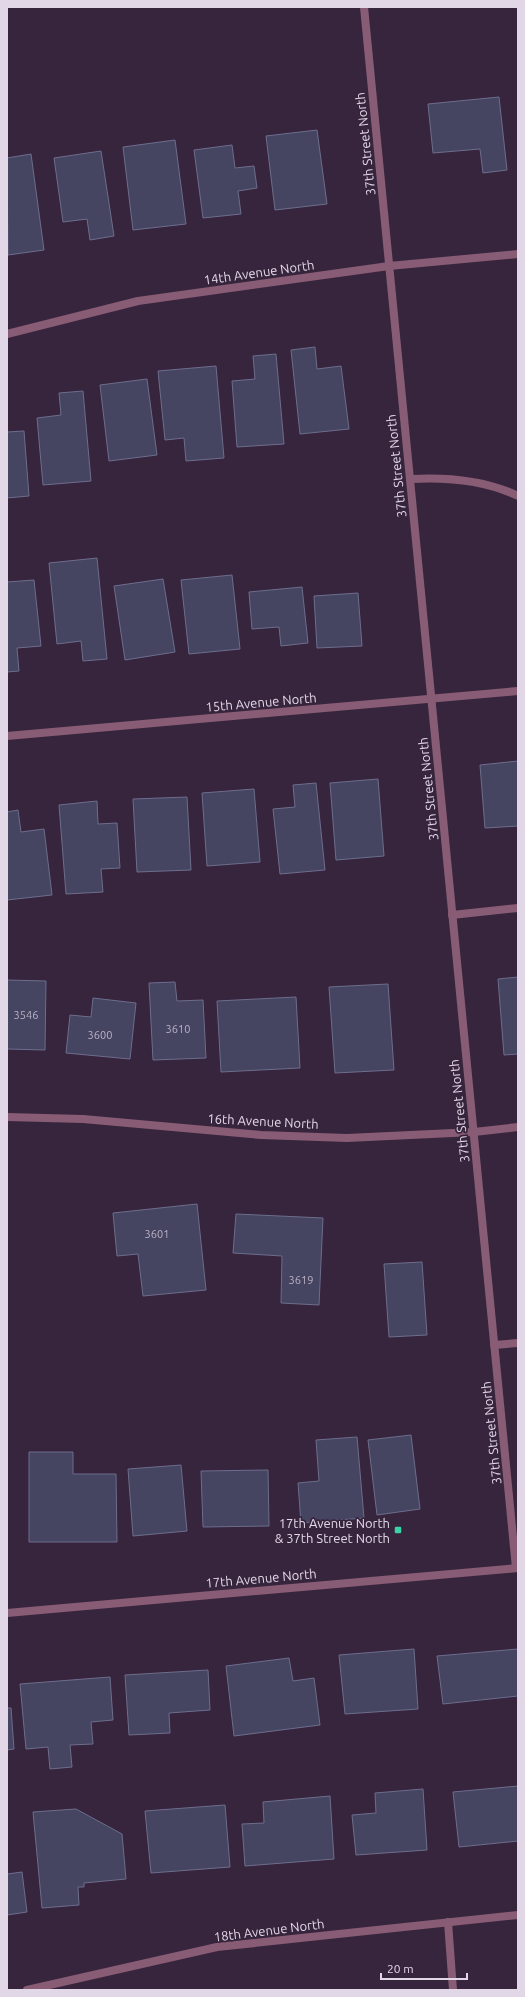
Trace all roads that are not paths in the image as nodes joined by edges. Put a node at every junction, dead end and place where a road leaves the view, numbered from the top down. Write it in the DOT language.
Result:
graph roads {
  1 [pos="364,7"];
  2 [pos="518,254"];
  3 [pos="389,266"];
  4 [pos="7,334"];
  5 [pos="410,479"];
  6 [pos="518,496"];
  7 [pos="518,691"];
  8 [pos="431,699"];
  9 [pos="7,736"];
  10 [pos="518,908"];
  11 [pos="452,915"];
  12 [pos="7,1116"];
  13 [pos="518,1127"];
  14 [pos="474,1132"];
  15 [pos="518,1343"];
  16 [pos="494,1345"];
  17 [pos="517,1568"];
  18 [pos="7,1613"];
  19 [pos="518,1915"];
  20 [pos="448,1922"];
  21 [pos="27,1990"];
  22 [pos="453,1990"];
  1 -- 3 [label="street, 37th Street North"];
  2 -- 3 [label="street, 14th Avenue North"];
  3 -- 4 [label="street, 14th Avenue North"];
  3 -- 5 [label="street, 37th Street North"];
  5 -- 6 [label="street"];
  5 -- 8 [label="street, 37th Street North"];
  7 -- 8 [label="street, 15th Avenue North"];
  8 -- 9 [label="street, 15th Avenue North"];
  8 -- 11 [label="street, 37th Street North"];
  10 -- 11 [label="street"];
  11 -- 14 [label="street, 37th Street North"];
  12 -- 14 [label="street, 16th Avenue North"];
  13 -- 14 [label="street, 16th Avenue North"];
  14 -- 16 [label="street, 37th Street North"];
  15 -- 16 [label="street"];
  16 -- 17 [label="street, 37th Street North"];
  17 -- 18 [label="street, 17th Avenue North"];
  19 -- 20 [label="street, 18th Avenue North"];
  20 -- 21 [label="street, 18th Avenue North"];
  20 -- 22 [label="street"];
}
